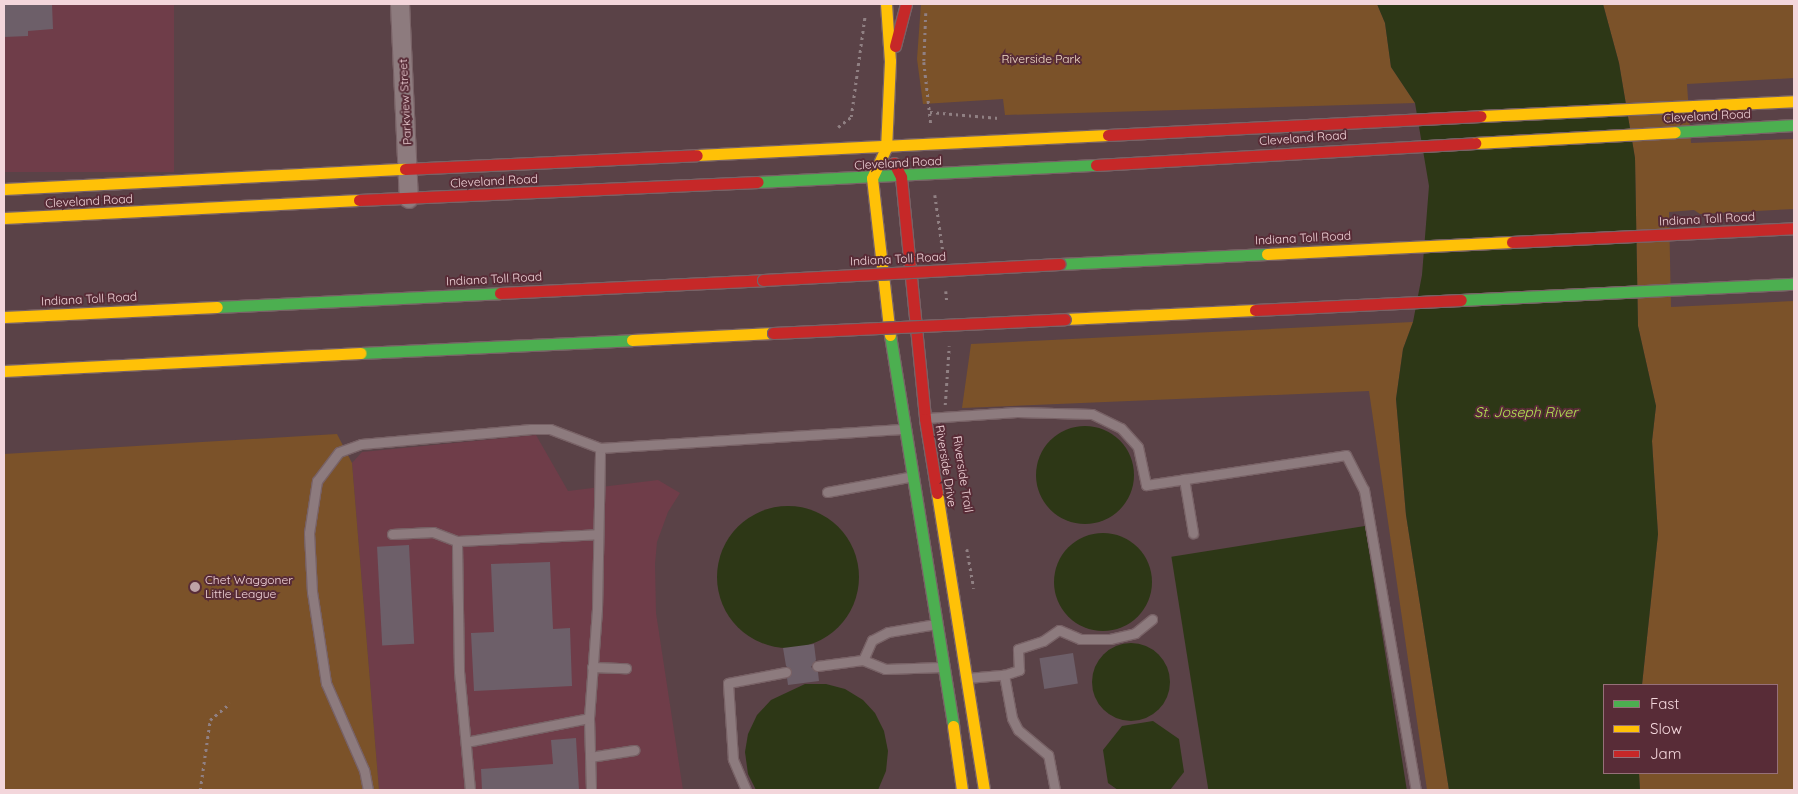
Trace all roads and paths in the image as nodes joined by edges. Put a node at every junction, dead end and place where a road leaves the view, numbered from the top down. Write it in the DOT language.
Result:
graph roads {
  1 [pos="400,4"];
  2 [pos="886,4"];
  3 [pos="906,4"];
  4 [pos="926,4"];
  5 [pos="866,13"];
  6 [pos="890,61"];
  7 [pos="1794,101"];
  8 [pos="931,122"];
  9 [pos="1794,125"];
  10 [pos="832,128"];
  11 [pos="886,148"];
  12 [pos="408,169"];
  13 [pos="901,177"];
  14 [pos="872,178"];
  15 [pos="4,189"];
  16 [pos="936,189"];
  17 [pos="409,200"];
  18 [pos="4,218"];
  19 [pos="1794,228"];
  20 [pos="943,258"];
  21 [pos="1794,284"];
  22 [pos="946,286"];
  23 [pos="947,305"];
  24 [pos="4,316"];
  25 [pos="950,343"];
  26 [pos="4,371"];
  27 [pos="946,417"];
  28 [pos="925,418"];
  29 [pos="903,429"];
  30 [pos="600,448"];
  31 [pos="912,476"];
  32 [pos="1184,480"];
  33 [pos="826,492"];
  34 [pos="1194,532"];
  35 [pos="392,534"];
  36 [pos="598,534"];
  37 [pos="457,541"];
  38 [pos="966,541"];
  39 [pos="974,592"];
  40 [pos="1152,618"];
  41 [pos="957,620"];
  42 [pos="938,624"];
  43 [pos="863,660"];
  44 [pos="817,666"];
  45 [pos="592,667"];
  46 [pos="944,667"];
  47 [pos="626,668"];
  48 [pos="786,672"];
  49 [pos="1004,675"];
  50 [pos="965,679"];
  51 [pos="230,703"];
  52 [pos="589,718"];
  53 [pos="466,742"];
  54 [pos="634,750"];
  55 [pos="590,757"];
  56 [pos="200,790"];
  57 [pos="368,790"];
  58 [pos="470,790"];
  59 [pos="592,790"];
  60 [pos="746,790"];
  61 [pos="962,790"];
  62 [pos="984,790"];
  63 [pos="1055,790"];
  64 [pos="1416,790"];
  1 -- 12 [label="street, Parkview Street"];
  2 -- 6 [label="main road, Riverside Drive"];
  3 -- 6 [label="main road, Riverside Drive"];
  4 -- 8 [label="path"];
  5 -- 10 [label="path"];
  6 -- 11 [label="main road, Riverside Drive"];
  7 -- 11 [label="main road, Cleveland Road"];
  9 -- 13 [label="main road, Cleveland Road"];
  11 -- 12 [label="main road, Cleveland Road"];
  11 -- 13 [label="main road, Riverside Drive"];
  11 -- 14 [label="main road, Riverside Drive"];
  12 -- 15 [label="main road, Cleveland Road"];
  12 -- 17 [label="street, Parkview Street"];
  13 -- 14 [label="main road, Cleveland Road"];
  13 -- 28 [label="main road, Riverside Drive"];
  14 -- 17 [label="main road, Cleveland Road"];
  14 -- 29 [label="main road, Riverside Drive"];
  16 -- 20 [label="path"];
  17 -- 18 [label="main road, Cleveland Road"];
  19 -- 24 [label="main road, Indiana Toll Road, bridge"];
  21 -- 26 [label="main road, bridge"];
  22 -- 23 [label="path"];
  25 -- 27 [label="path"];
  27 -- 28 [label="lane"];
  27 -- 32 [label="lane"];
  28 -- 29 [label="lane"];
  28 -- 41 [label="main road, Riverside Drive"];
  29 -- 30 [label="lane"];
  29 -- 31 [label="main road, Riverside Drive"];
  30 -- 36 [label="lane"];
  30 -- 57 [label="lane"];
  31 -- 33 [label="lane"];
  31 -- 42 [label="main road, Riverside Drive"];
  32 -- 34 [label="lane"];
  32 -- 64 [label="lane"];
  35 -- 37 [label="lane"];
  36 -- 37 [label="lane"];
  36 -- 45 [label="lane"];
  37 -- 53 [label="lane"];
  38 -- 39 [label="path"];
  40 -- 49 [label="lane"];
  41 -- 42 [label="lane"];
  41 -- 50 [label="main road, Riverside Drive"];
  42 -- 43 [label="lane"];
  42 -- 46 [label="main road, Riverside Drive"];
  43 -- 44 [label="lane"];
  43 -- 46 [label="lane"];
  45 -- 47 [label="lane"];
  45 -- 52 [label="lane"];
  46 -- 50 [label="lane"];
  46 -- 61 [label="main road, Riverside Drive"];
  48 -- 60 [label="lane"];
  49 -- 50 [label="lane"];
  49 -- 63 [label="lane"];
  50 -- 62 [label="main road, Riverside Drive"];
  51 -- 56 [label="path"];
  52 -- 53 [label="lane"];
  52 -- 55 [label="lane"];
  53 -- 58 [label="lane"];
  54 -- 55 [label="lane"];
  55 -- 59 [label="lane"];
}
